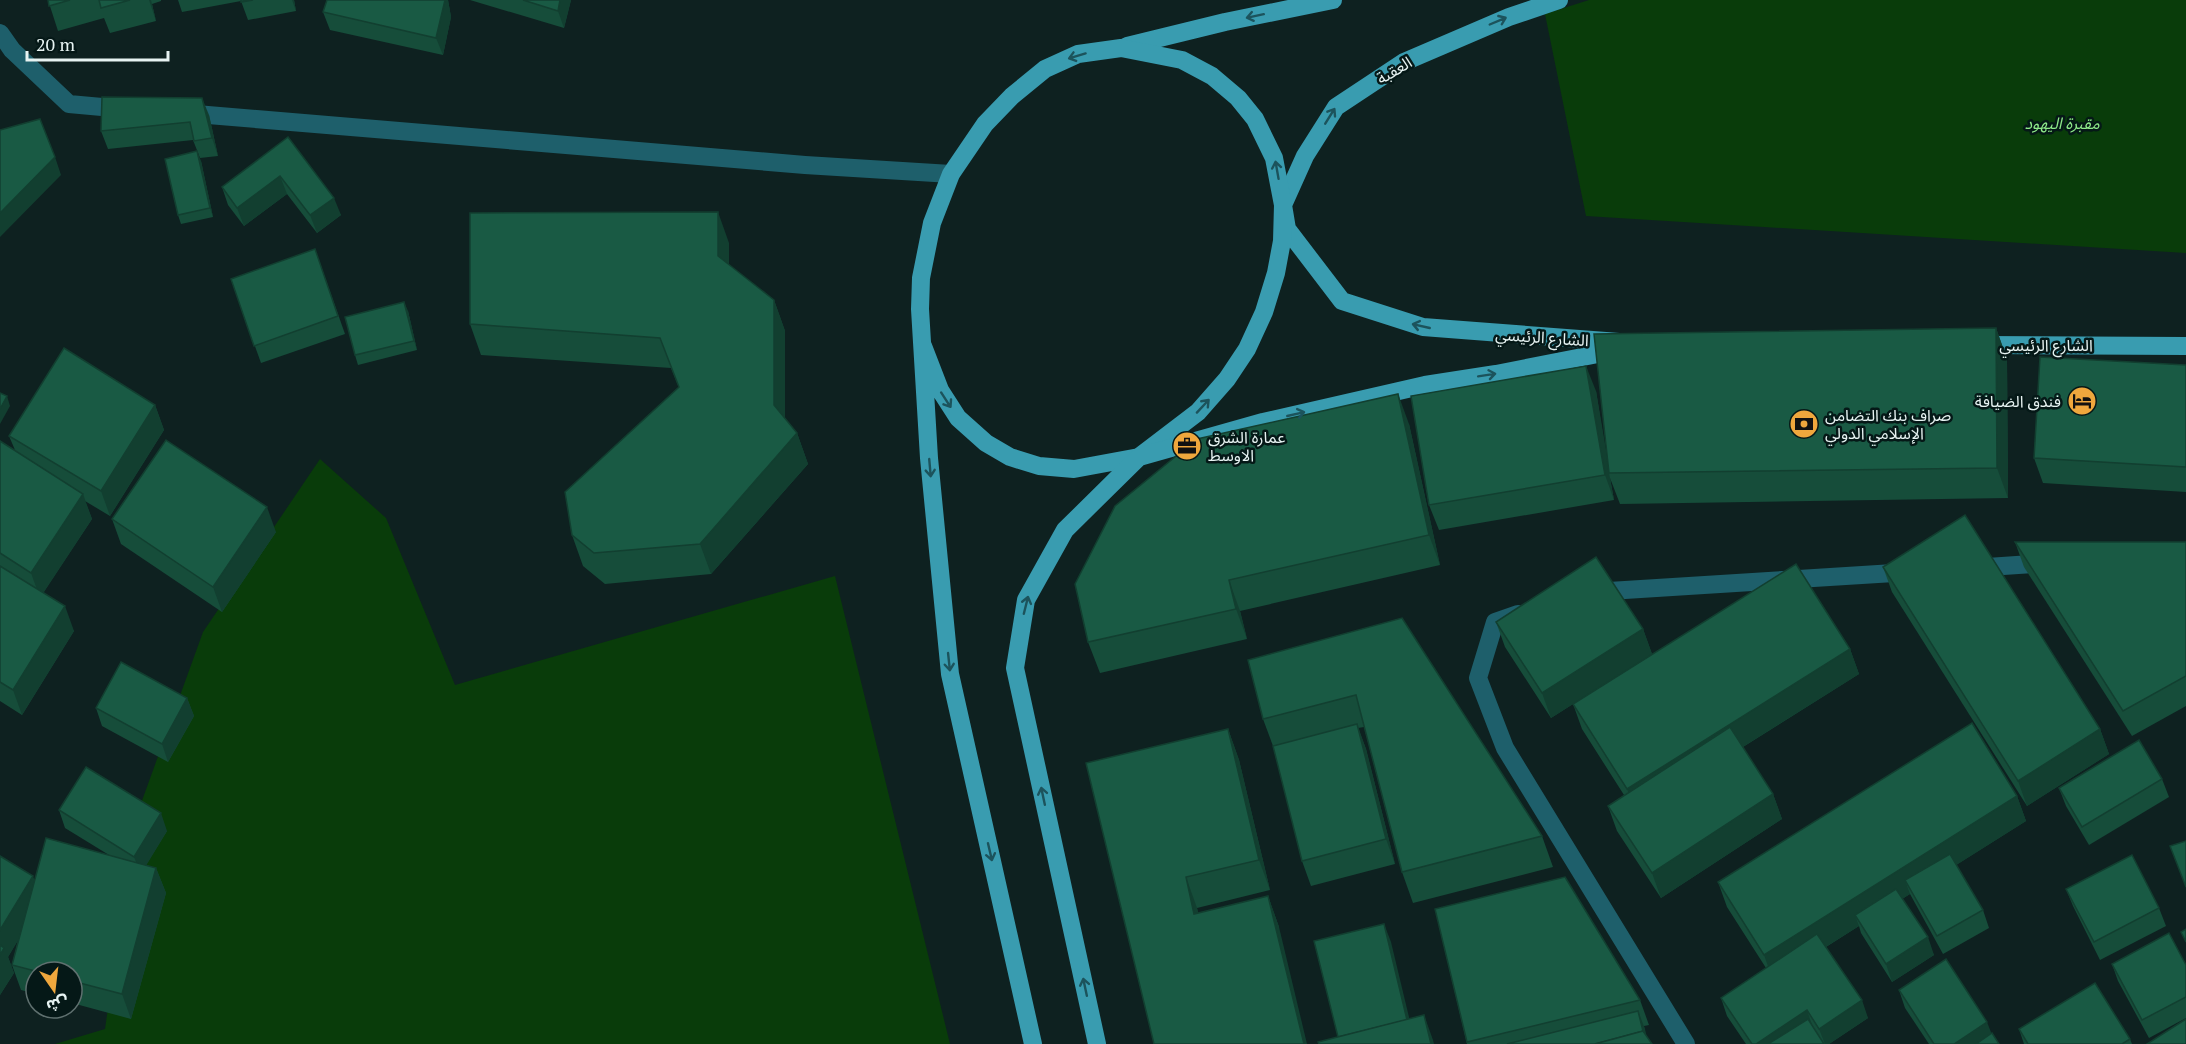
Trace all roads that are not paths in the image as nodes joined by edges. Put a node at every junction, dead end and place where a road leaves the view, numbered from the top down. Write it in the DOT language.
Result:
graph roads {
  1 [pos="1333,0"];
  2 [pos="1559,0"];
  3 [pos="0,33"];
  4 [pos="1121,48"];
  5 [pos="140,110"];
  6 [pos="164,112"];
  7 [pos="951,174"];
  8 [pos="1283,205"];
  9 [pos="1958,345"];
  10 [pos="923,346"];
  11 [pos="2186,346"];
  12 [pos="1138,458"];
  13 [pos="2068,562"];
  14 [pos="1950,569"];
  15 [pos="1927,571"];
  16 [pos="1575,593"];
  17 [pos="1535,608"];
  18 [pos="1033,1044"];
  19 [pos="1097,1044"];
  20 [pos="1686,1044"];
  1 -- 4 [label="main road, one-way"];
  8 -- 2 [label="main road, العقبة, one-way"];
  3 -- 5 [label="street"];
  4 -- 7 [label="main road, one-way"];
  8 -- 4 [label="main road, one-way"];
  6 -- 7 [label="street"];
  7 -- 10 [label="main road"];
  12 -- 8 [label="main road, one-way"];
  12 -- 8 [label="main road, الشارع الرئيسي, one-way"];
  9 -- 11 [label="main road, الشارع الرئيسي"];
  10 -- 12 [label="main road, one-way"];
  10 -- 18 [label="main road, one-way"];
  19 -- 12 [label="main road, one-way"];
  13 -- 14 [label="street"];
  15 -- 16 [label="street"];
  17 -- 20 [label="street"];
}
